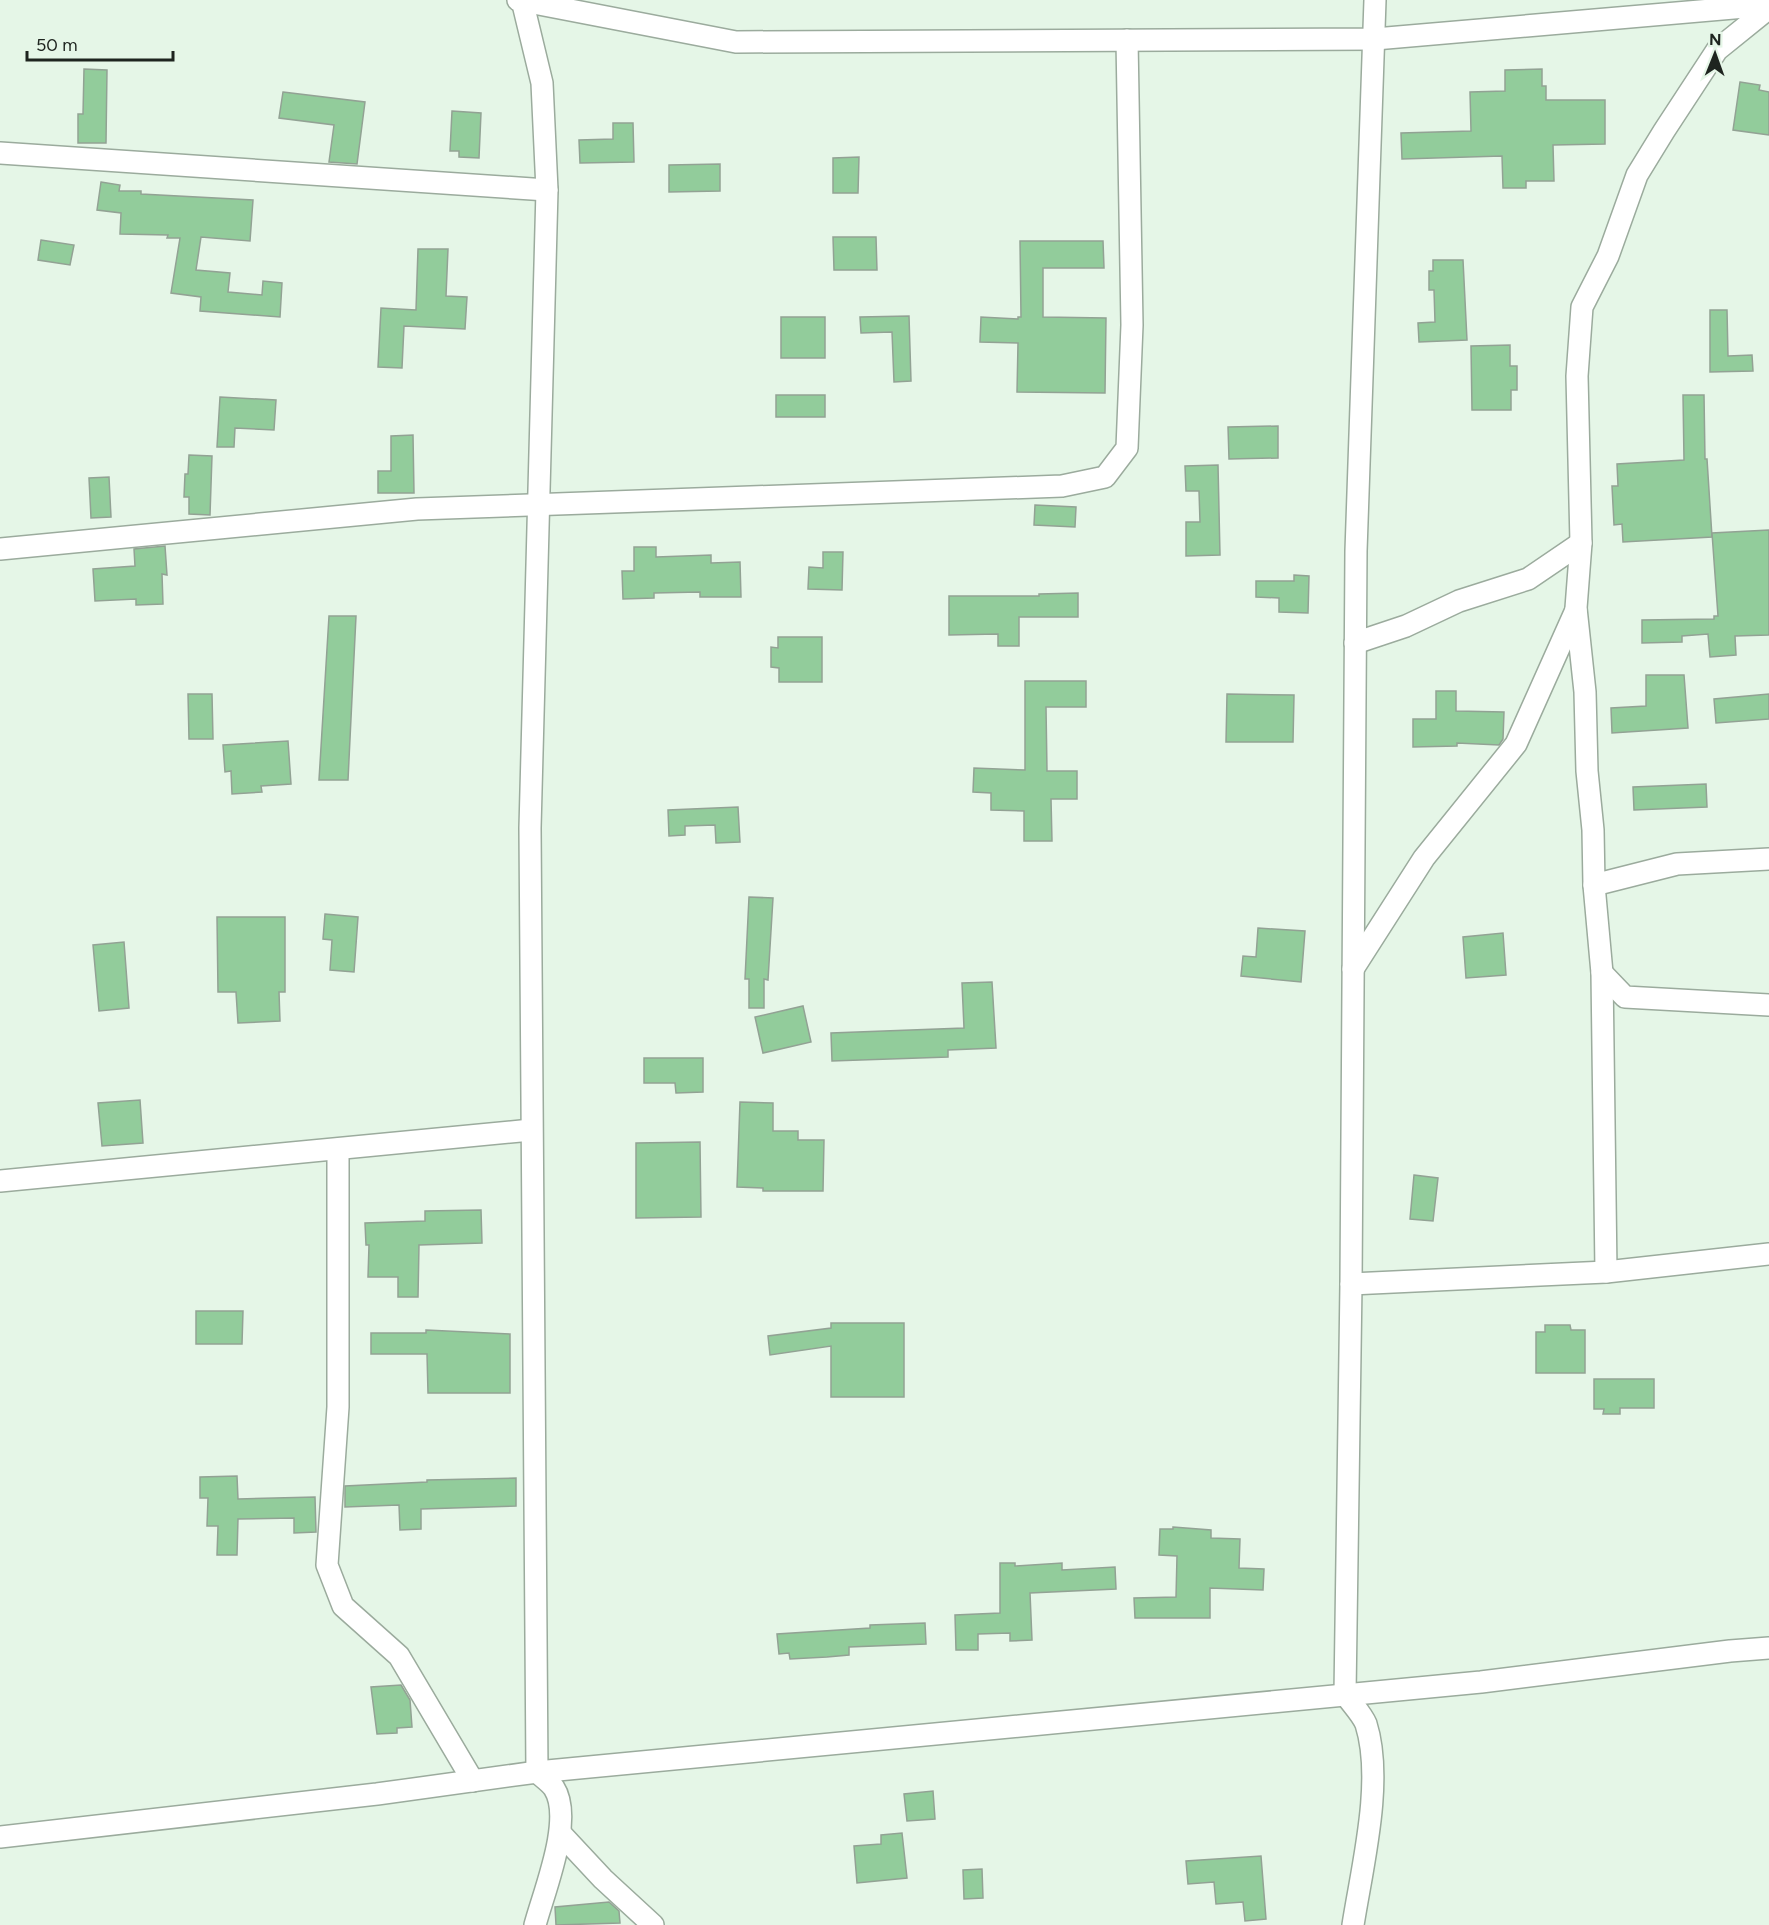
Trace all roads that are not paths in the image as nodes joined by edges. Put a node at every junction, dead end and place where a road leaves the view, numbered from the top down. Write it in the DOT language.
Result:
graph roads {
  1 [pos="520,0"];
  2 [pos="1375,0"];
  3 [pos="1769,7"];
  4 [pos="1375,39"];
  5 [pos="1127,40"];
  6 [pos="0,153"];
  7 [pos="547,190"];
  8 [pos="539,504"];
  9 [pos="1581,543"];
  10 [pos="0,549"];
  11 [pos="1576,608"];
  12 [pos="1355,643"];
  13 [pos="1769,859"];
  14 [pos="1594,885"];
  15 [pos="1353,969"];
  16 [pos="1602,973"];
  17 [pos="1769,1005"];
  18 [pos="531,1130"];
  19 [pos="338,1149"];
  20 [pos="0,1181"];
  21 [pos="1769,1254"];
  22 [pos="1606,1272"];
  23 [pos="1351,1284"];
  24 [pos="1769,1648"];
  25 [pos="1345,1694"];
  26 [pos="537,1772"];
  27 [pos="473,1781"];
  28 [pos="561,1834"];
  29 [pos="0,1837"];
  30 [pos="535,1925"];
  31 [pos="653,1925"];
  32 [pos="1353,1925"];
  1 -- 5 [label="street"];
  1 -- 7 [label="street"];
  2 -- 4 [label="street"];
  3 -- 4 [label="street"];
  3 -- 9 [label="street"];
  4 -- 5 [label="street"];
  4 -- 12 [label="street"];
  5 -- 8 [label="street"];
  6 -- 7 [label="street"];
  7 -- 8 [label="street"];
  8 -- 10 [label="street"];
  8 -- 18 [label="street"];
  9 -- 11 [label="street"];
  9 -- 12 [label="street"];
  11 -- 14 [label="street"];
  11 -- 15 [label="street"];
  12 -- 15 [label="street"];
  13 -- 14 [label="street"];
  14 -- 16 [label="street"];
  15 -- 23 [label="street"];
  16 -- 17 [label="street"];
  16 -- 22 [label="street"];
  18 -- 19 [label="street"];
  18 -- 26 [label="street"];
  19 -- 20 [label="street"];
  19 -- 27 [label="street"];
  21 -- 22 [label="street"];
  22 -- 23 [label="street"];
  23 -- 25 [label="street"];
  24 -- 25 [label="street"];
  25 -- 26 [label="street"];
  25 -- 32 [label="street"];
  26 -- 27 [label="street"];
  26 -- 28 [label="street"];
  27 -- 29 [label="street"];
  28 -- 30 [label="street"];
  28 -- 31 [label="street"];
}
